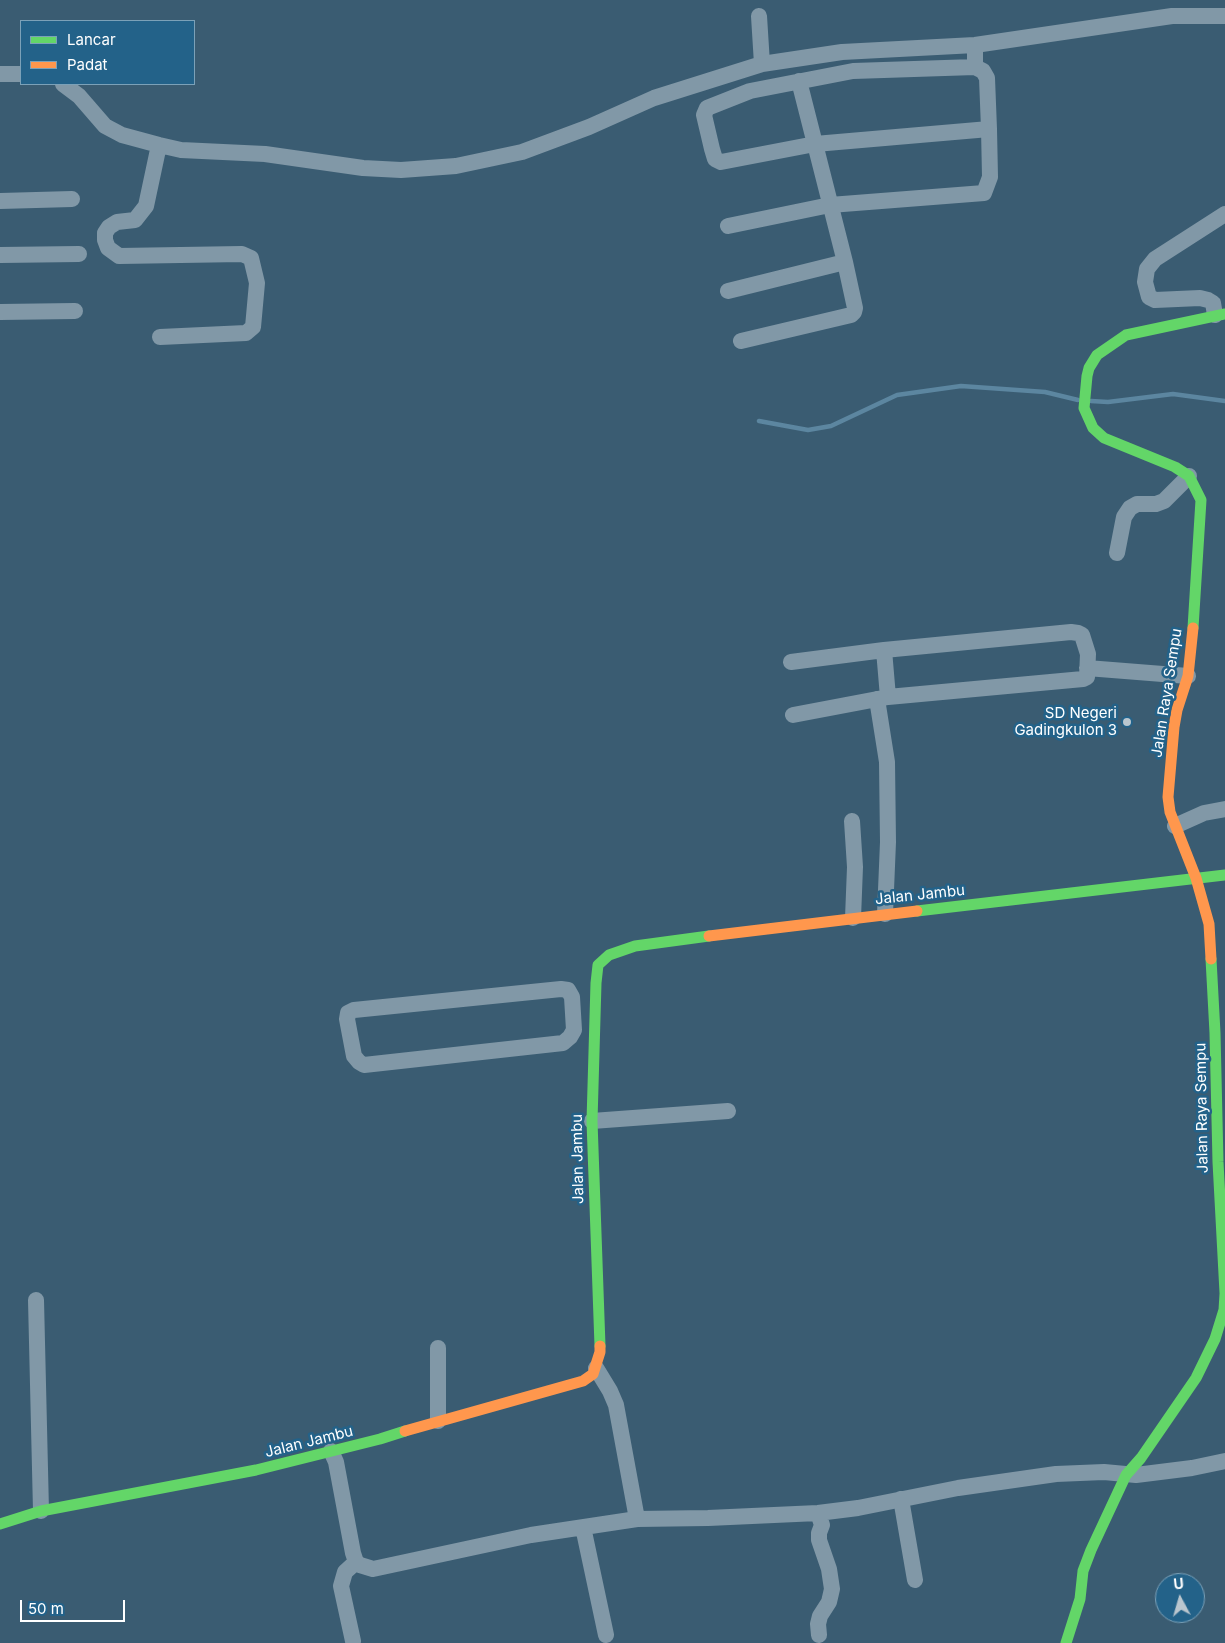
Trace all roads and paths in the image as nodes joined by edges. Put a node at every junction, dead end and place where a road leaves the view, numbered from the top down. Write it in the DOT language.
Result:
graph roads {
  1 [pos="760,16"];
  2 [pos="1225,16"];
  3 [pos="975,45"];
  4 [pos="762,64"];
  5 [pos="975,67"];
  6 [pos="0,74"];
  7 [pos="20,74"];
  8 [pos="799,81"];
  9 [pos="65,85"];
  10 [pos="989,129"];
  11 [pos="815,144"];
  12 [pos="159,145"];
  13 [pos="72,198"];
  14 [pos="0,200"];
  15 [pos="830,205"];
  16 [pos="1225,214"];
  17 [pos="728,226"];
  18 [pos="79,254"];
  19 [pos="0,255"];
  20 [pos="845,262"];
  21 [pos="728,291"];
  22 [pos="75,311"];
  23 [pos="0,312"];
  24 [pos="1220,314"];
  25 [pos="160,337"];
  26 [pos="742,341"];
  27 [pos="1190,476"];
  28 [pos="1117,553"];
  29 [pos="884,650"];
  30 [pos="791,662"];
  31 [pos="1087,668"];
  32 [pos="1188,676"];
  33 [pos="882,698"];
  34 [pos="792,715"];
  35 [pos="1225,809"];
  36 [pos="852,822"];
  37 [pos="1175,826"];
  38 [pos="1225,875"];
  39 [pos="1196,878"];
  40 [pos="885,914"];
  41 [pos="853,918"];
  42 [pos="594,1028"];
  43 [pos="574,1030"];
  44 [pos="728,1111"];
  45 [pos="592,1121"];
  46 [pos="1221,1162"];
  47 [pos="1225,1293"];
  48 [pos="36,1300"];
  49 [pos="438,1348"];
  50 [pos="596,1368"];
  51 [pos="438,1421"];
  52 [pos="331,1451"];
  53 [pos="1225,1461"];
  54 [pos="1126,1475"];
  55 [pos="901,1499"];
  56 [pos="41,1511"];
  57 [pos="818,1513"];
  58 [pos="637,1519"];
  59 [pos="0,1524"];
  60 [pos="583,1527"];
  61 [pos="356,1562"];
  62 [pos="915,1580"];
  63 [pos="606,1635"];
  64 [pos="819,1635"];
  65 [pos="353,1641"];
  66 [pos="1066,1643"];
  1 -- 4 [label="street"];
  2 -- 3 [label="street"];
  3 -- 4 [label="street"];
  3 -- 5 [label="street"];
  4 -- 12 [label="street"];
  5 -- 8 [label="street"];
  5 -- 10 [label="street"];
  6 -- 7 [label="street"];
  8 -- 11 [label="street"];
  8 -- 11 [label="street"];
  9 -- 12 [label="street"];
  10 -- 11 [label="street"];
  10 -- 15 [label="street"];
  11 -- 15 [label="street"];
  12 -- 25 [label="street"];
  13 -- 14 [label="street"];
  15 -- 17 [label="street"];
  15 -- 20 [label="street"];
  16 -- 24 [label="street"];
  18 -- 19 [label="street"];
  20 -- 21 [label="street"];
  20 -- 26 [label="street"];
  22 -- 23 [label="street"];
  24 -- 27 [label="street"];
  27 -- 28 [label="street"];
  27 -- 32 [label="street, Jalan Raya Sempu"];
  29 -- 30 [label="street"];
  29 -- 31 [label="street"];
  29 -- 33 [label="street"];
  31 -- 32 [label="street"];
  31 -- 33 [label="street"];
  32 -- 37 [label="street, Jalan Raya Sempu"];
  33 -- 34 [label="street"];
  33 -- 40 [label="street"];
  35 -- 37 [label="street"];
  36 -- 41 [label="street"];
  37 -- 39 [label="street, Jalan Raya Sempu"];
  38 -- 39 [label="street, Jalan Jambu"];
  39 -- 40 [label="street, Jalan Jambu"];
  39 -- 46 [label="street, Jalan Raya Sempu"];
  40 -- 41 [label="street, Jalan Jambu"];
  41 -- 42 [label="street, Jalan Jambu"];
  42 -- 43 [label="street"];
  42 -- 45 [label="street, Jalan Jambu"];
  43 -- 43 [label="street"];
  44 -- 45 [label="street"];
  45 -- 50 [label="street, Jalan Jambu"];
  46 -- 47 [label="street, Jalan Raya Sempu"];
  47 -- 54 [label="street, Jalan Raya Sempu"];
  48 -- 56 [label="street"];
  49 -- 51 [label="street"];
  50 -- 51 [label="street, Jalan Jambu"];
  50 -- 58 [label="street"];
  51 -- 52 [label="street, Jalan Jambu"];
  52 -- 56 [label="street, Jalan Jambu"];
  52 -- 61 [label="street"];
  53 -- 54 [label="street"];
  54 -- 55 [label="street"];
  54 -- 66 [label="street, Jalan Raya Sempu"];
  55 -- 57 [label="street"];
  55 -- 62 [label="street"];
  56 -- 59 [label="street, Jalan Jambu"];
  57 -- 58 [label="street"];
  57 -- 64 [label="street"];
  58 -- 60 [label="street"];
  60 -- 61 [label="street"];
  60 -- 63 [label="street"];
  61 -- 65 [label="street"];
}
